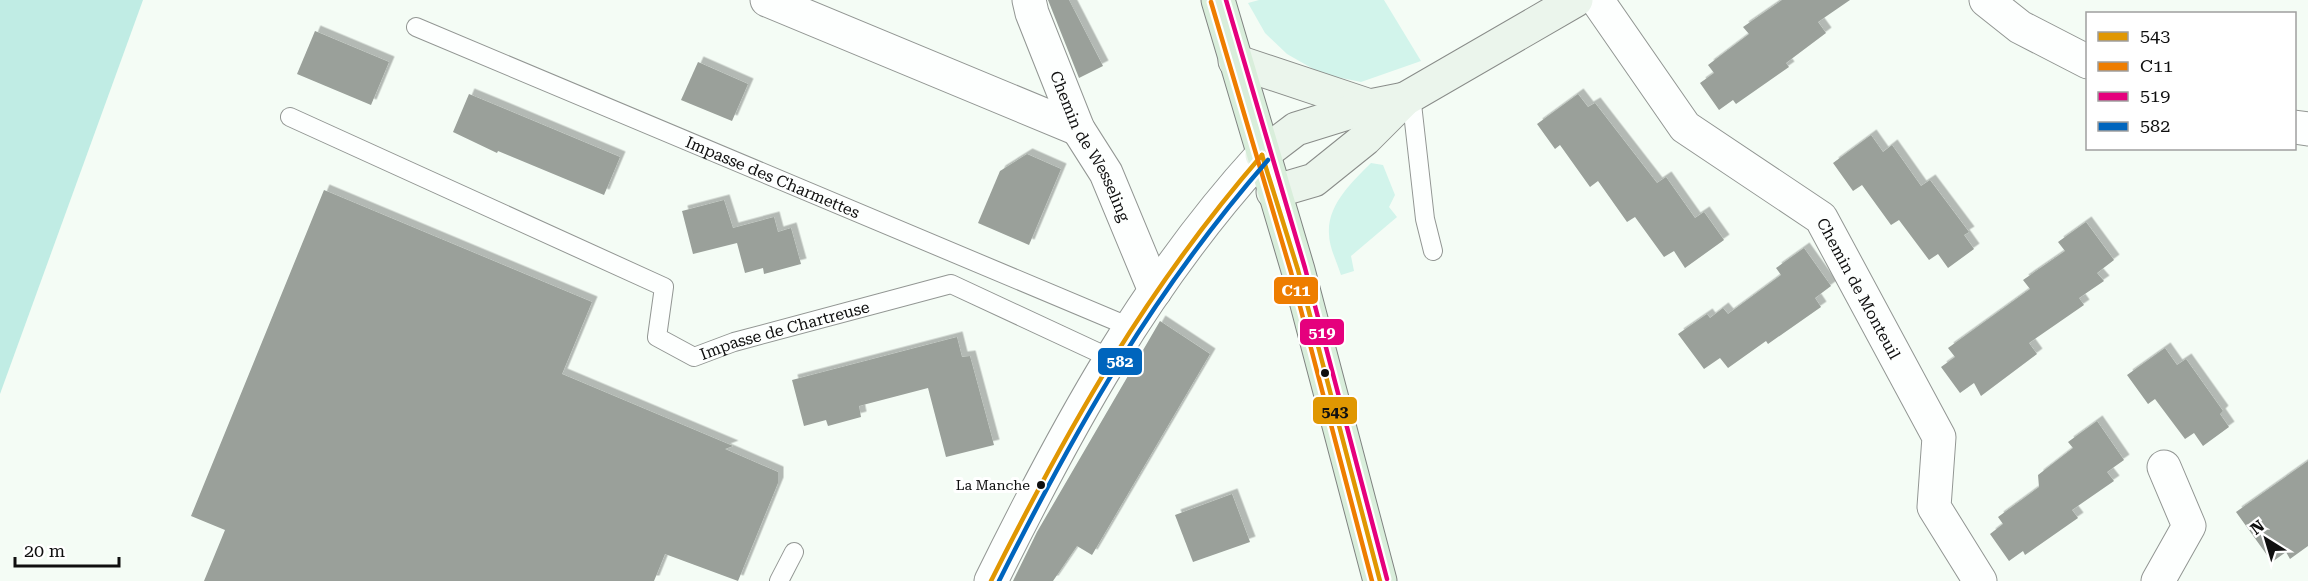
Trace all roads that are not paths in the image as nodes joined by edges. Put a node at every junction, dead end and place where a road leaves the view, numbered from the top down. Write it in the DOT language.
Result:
graph roads {
  1 [pos="767,0"];
  2 [pos="1029,0"];
  3 [pos="1218,0"];
  4 [pos="1576,0"];
  5 [pos="1597,0"];
  6 [pos="1986,0"];
  7 [pos="416,27"];
  8 [pos="1235,61"];
  9 [pos="2086,61"];
  10 [pos="1408,97"];
  11 [pos="1370,106"];
  12 [pos="290,117"];
  13 [pos="1078,129"];
  14 [pos="1262,155"];
  15 [pos="1273,192"];
  16 [pos="1434,251"];
  17 [pos="1155,291"];
  18 [pos="1130,327"];
  19 [pos="1110,358"];
  20 [pos="2164,467"];
  21 [pos="794,552"];
  22 [pos="779,581"];
  23 [pos="991,581"];
  24 [pos="1380,581"];
  25 [pos="1980,581"];
  26 [pos="2158,581"];
  1 -- 13 [label="street"];
  2 -- 13 [label="street, Chemin de Wesseling"];
  3 -- 8 [label="main road"];
  4 -- 10 [label="main road"];
  5 -- 25 [label="street, Chemin de Monteuil"];
  6 -- 9 [label="street"];
  7 -- 18 [label="lane, Impasse des Charmettes"];
  8 -- 11 [label="main road"];
  8 -- 14 [label="main road"];
  10 -- 11 [label="main road"];
  10 -- 15 [label="main road"];
  10 -- 16 [label="lane"];
  11 -- 14 [label="main road"];
  12 -- 19 [label="lane, Impasse de Chartreuse"];
  13 -- 17 [label="street, Chemin de Wesseling"];
  14 -- 15 [label="main road"];
  14 -- 17 [label="street"];
  15 -- 24 [label="main road"];
  17 -- 18 [label="street"];
  18 -- 19 [label="street"];
  19 -- 23 [label="street"];
  20 -- 26 [label="street"];
  21 -- 22 [label="lane"];
}
